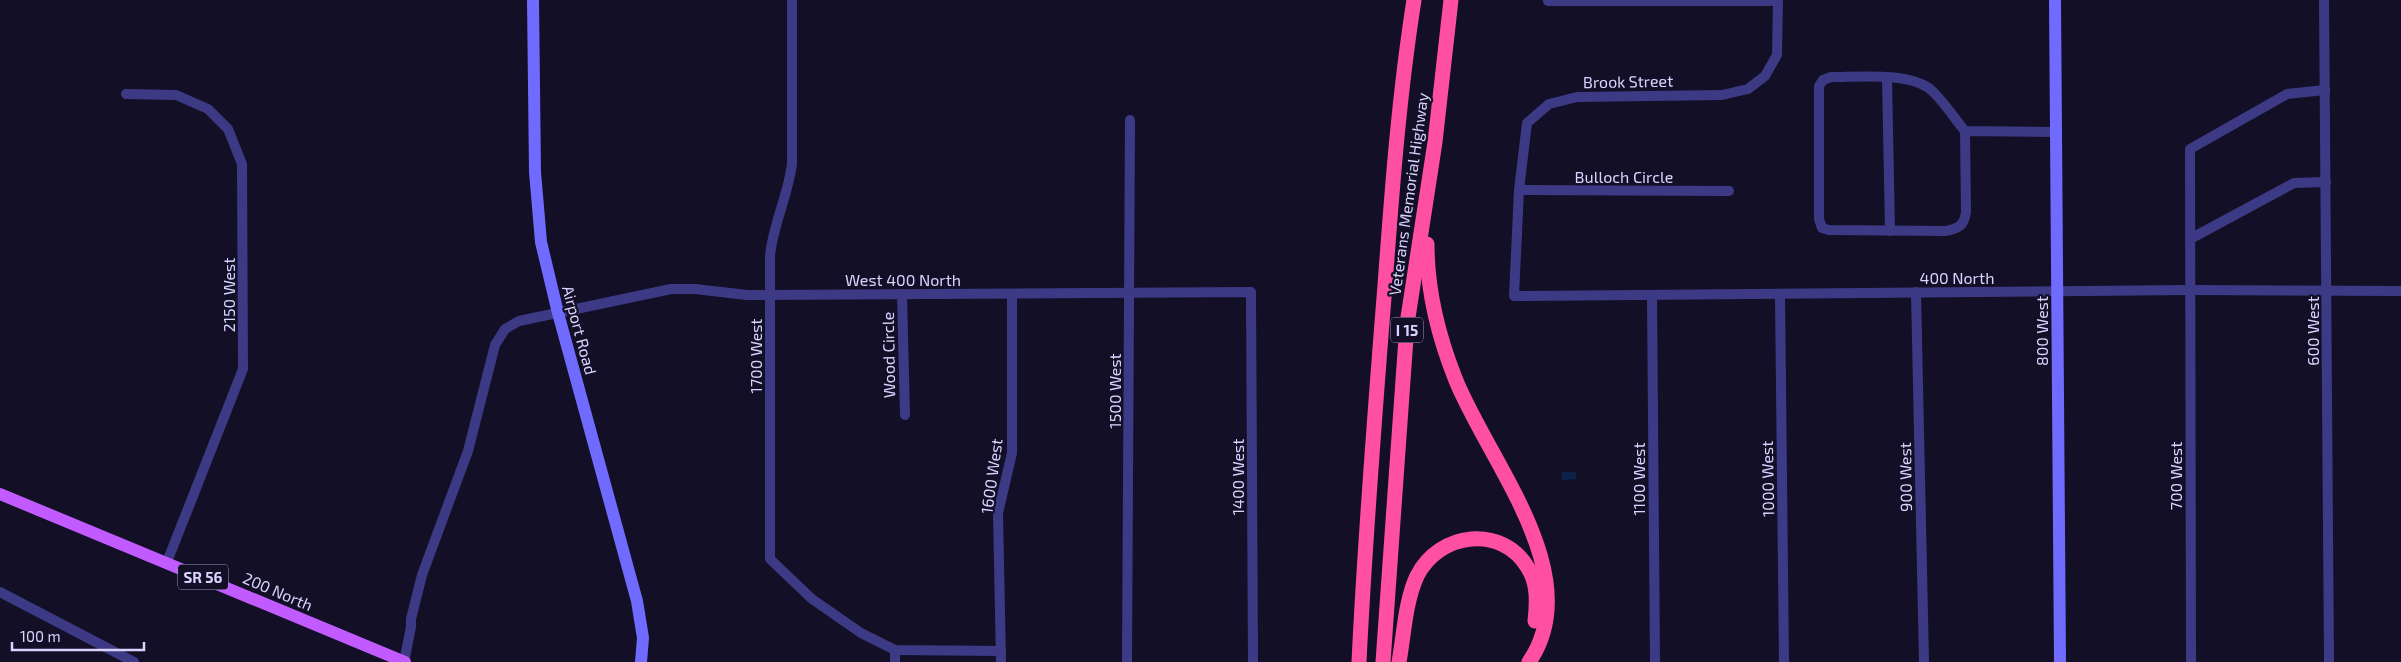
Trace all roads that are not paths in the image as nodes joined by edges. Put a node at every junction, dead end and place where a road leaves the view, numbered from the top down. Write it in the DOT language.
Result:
graph roads {
  1 [pos="533,0"];
  2 [pos="792,0"];
  3 [pos="1414,0"];
  4 [pos="1451,0"];
  5 [pos="2055,0"];
  6 [pos="2324,0"];
  7 [pos="1548,1"];
  8 [pos="1778,1"];
  9 [pos="1887,78"];
  10 [pos="2325,90"];
  11 [pos="126,94"];
  12 [pos="1130,120"];
  13 [pos="1965,131"];
  14 [pos="2056,132"];
  15 [pos="1435,142"];
  16 [pos="2326,182"];
  17 [pos="1519,190"];
  18 [pos="1729,191"];
  19 [pos="1890,231"];
  20 [pos="2190,238"];
  21 [pos="2190,290"];
  22 [pos="2401,291"];
  23 [pos="1251,292"];
  24 [pos="1916,292"];
  25 [pos="2057,292"];
  26 [pos="2326,292"];
  27 [pos="902,294"];
  28 [pos="1012,294"];
  29 [pos="1129,294"];
  30 [pos="770,295"];
  31 [pos="1652,295"];
  32 [pos="1780,295"];
  33 [pos="1514,296"];
  34 [pos="558,313"];
  35 [pos="905,415"];
  36 [pos="0,494"];
  37 [pos="167,562"];
  38 [pos="0,592"];
  39 [pos="894,650"];
  40 [pos="1001,651"];
  41 [pos="134,662"];
  42 [pos="405,662"];
  43 [pos="641,662"];
  44 [pos="895,662"];
  45 [pos="1001,662"];
  46 [pos="1127,662"];
  47 [pos="1253,662"];
  48 [pos="1359,662"];
  49 [pos="1383,662"];
  50 [pos="1399,662"];
  51 [pos="1517,662"];
  52 [pos="1529,662"];
  53 [pos="1655,662"];
  54 [pos="1784,662"];
  55 [pos="1924,662"];
  56 [pos="2060,662"];
  57 [pos="2191,662"];
  58 [pos="2329,662"];
  1 -- 34 [label="street, Airport Road"];
  2 -- 30 [label="street, 1700 West"];
  3 -- 48 [label="highway, Veterans Memorial Highway / I 15"];
  4 -- 15 [label="highway, Veterans Memorial Highway / I 15"];
  5 -- 14 [label="street, 800 West"];
  6 -- 10 [label="street, 600 West"];
  7 -- 8 [label="street"];
  8 -- 17 [label="street, Brook Street"];
  9 -- 13 [label="street"];
  9 -- 19 [label="street"];
  9 -- 19 [label="street"];
  10 -- 16 [label="street, 600 West"];
  10 -- 20 [label="street, 700 West"];
  11 -- 37 [label="street, 2150 West"];
  12 -- 29 [label="street, 1500 West"];
  13 -- 14 [label="street"];
  13 -- 19 [label="street"];
  14 -- 25 [label="street, 800 West"];
  15 -- 49 [label="highway, Veterans Memorial Highway / I 15"];
  15 -- 52 [label="highway"];
  16 -- 20 [label="street"];
  16 -- 26 [label="street, 600 West"];
  17 -- 18 [label="street, Bulloch Circle"];
  17 -- 33 [label="street, Brook Street"];
  20 -- 21 [label="street, 700 West"];
  21 -- 25 [label="street, 400 North"];
  21 -- 26 [label="street, 400 North"];
  21 -- 57 [label="street, 700 West"];
  22 -- 26 [label="street, 400 North"];
  23 -- 29 [label="street, West 400 North"];
  23 -- 47 [label="street, 1400 West"];
  24 -- 25 [label="street, 400 North"];
  24 -- 32 [label="street, 400 North"];
  24 -- 55 [label="street, 900 West"];
  25 -- 56 [label="street, 800 West"];
  26 -- 58 [label="street, 600 West"];
  27 -- 28 [label="street, West 400 North"];
  27 -- 30 [label="street, West 400 North"];
  27 -- 35 [label="street, Wood Circle"];
  28 -- 29 [label="street, West 400 North"];
  28 -- 40 [label="street, 1600 West"];
  29 -- 46 [label="street, 1500 West"];
  30 -- 34 [label="street, West 400 North"];
  30 -- 39 [label="street, 1700 West"];
  31 -- 32 [label="street, 400 North"];
  31 -- 33 [label="street, 400 North"];
  31 -- 53 [label="street, 1100 West"];
  32 -- 54 [label="street, 1000 West"];
  34 -- 42 [label="street, West 400 North"];
  34 -- 43 [label="street, Airport Road"];
  36 -- 37 [label="main road, 200 North / SR 56"];
  37 -- 42 [label="main road, 200 North / SR 56"];
  38 -- 41 [label="street"];
  39 -- 40 [label="street, 1700 West"];
  39 -- 44 [label="street"];
  40 -- 45 [label="street, 1600 West"];
  50 -- 51 [label="highway"];
}
